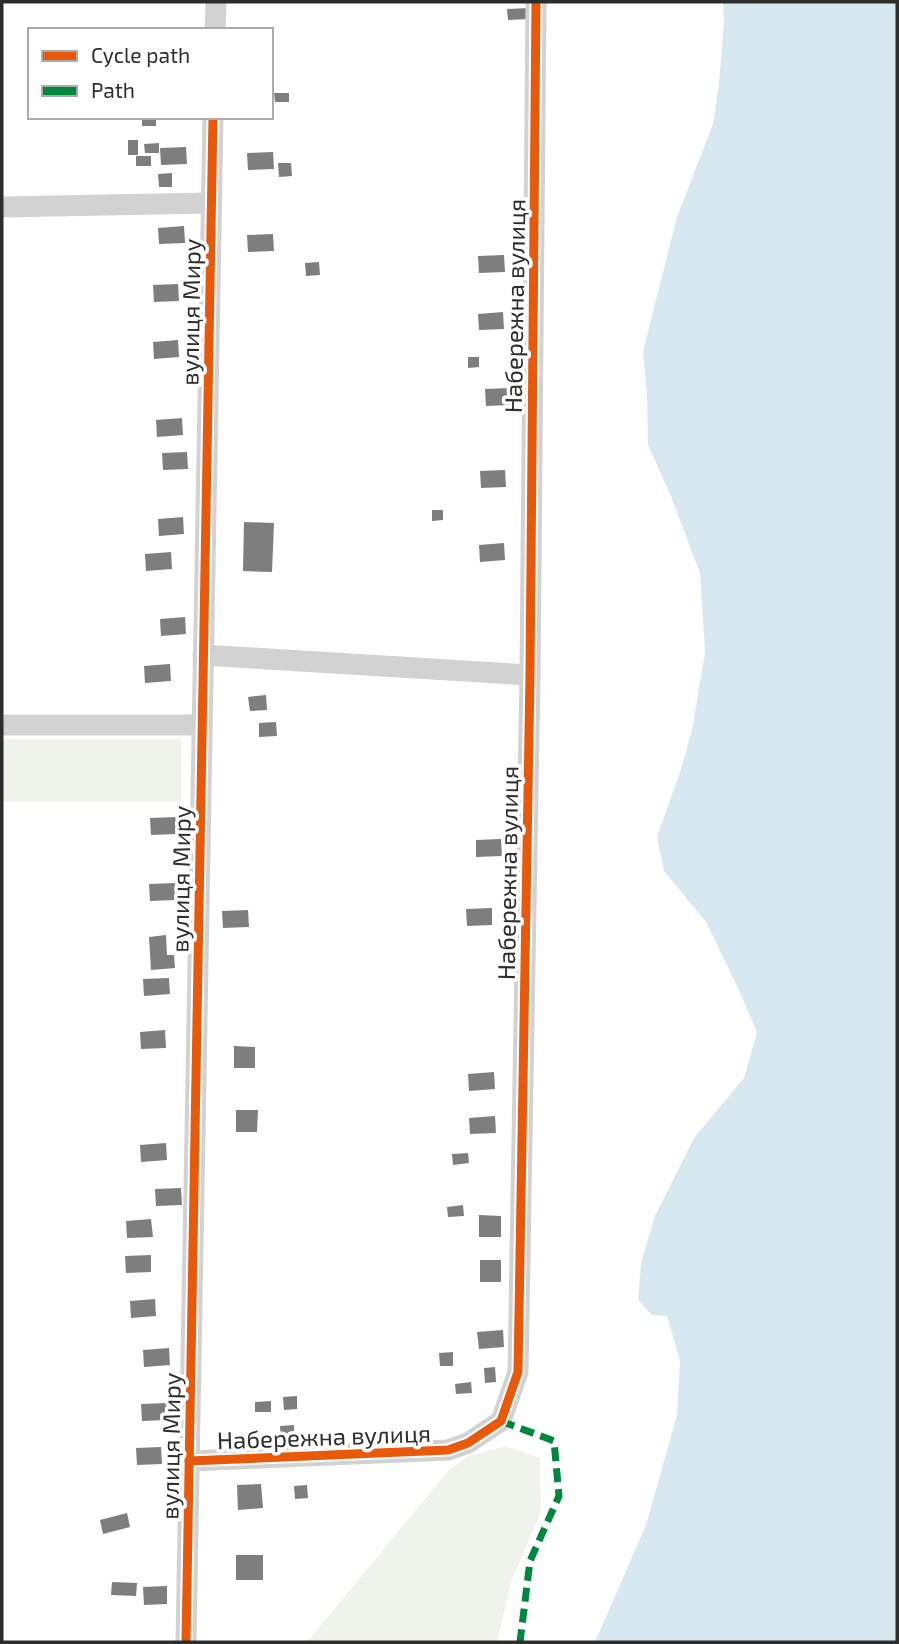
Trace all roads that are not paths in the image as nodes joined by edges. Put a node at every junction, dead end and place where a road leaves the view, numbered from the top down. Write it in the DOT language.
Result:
graph roads {
  1 [pos="216,2"];
  2 [pos="536,2"];
  3 [pos="215,28"];
  4 [pos="213,119"];
  5 [pos="211,203"];
  6 [pos="2,207"];
  7 [pos="203,655"];
  8 [pos="530,675"];
  9 [pos="2,724"];
  10 [pos="202,725"];
  11 [pos="189,1461"];
  12 [pos="186,1642"];
  1 -- 3 [label="street"];
  2 -- 8 [label="street, Набережна вулиця"];
  4 -- 5 [label="street, вулиця Миру"];
  5 -- 6 [label="street"];
  5 -- 7 [label="street, вулиця Миру"];
  7 -- 8 [label="street"];
  7 -- 10 [label="street, вулиця Миру"];
  8 -- 11 [label="street, Набережна вулиця"];
  9 -- 10 [label="street"];
  10 -- 11 [label="street, вулиця Миру"];
  11 -- 12 [label="street, вулиця Миру"];
}
